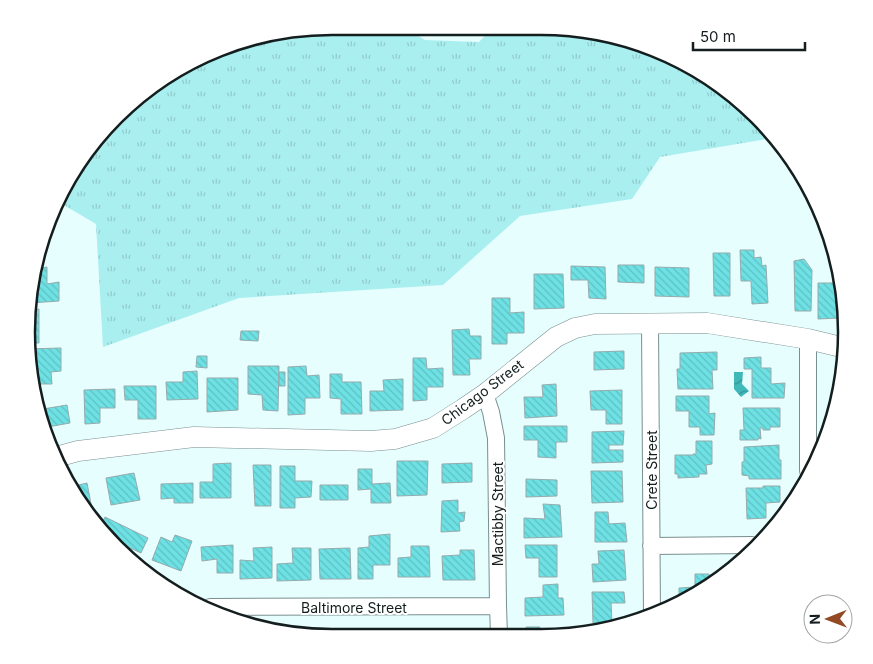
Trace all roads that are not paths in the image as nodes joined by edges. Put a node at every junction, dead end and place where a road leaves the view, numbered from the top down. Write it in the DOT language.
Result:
graph roads {
  1 [pos="650,324"];
  2 [pos="808,340"];
  3 [pos="837,346"];
  4 [pos="485,394"];
  5 [pos="62,455"];
  6 [pos="808,461"];
  7 [pos="748,545"];
  8 [pos="651,546"];
  9 [pos="498,606"];
  10 [pos="221,607"];
  11 [pos="652,607"];
  12 [pos="499,629"];
  1 -- 2 [label="street, Chicago Street"];
  1 -- 4 [label="street, Chicago Street"];
  1 -- 8 [label="street, Crete Street"];
  2 -- 3 [label="street, Chicago Street"];
  2 -- 6 [label="street"];
  4 -- 5 [label="street, Chicago Street"];
  4 -- 9 [label="street, Mactibby Street"];
  7 -- 8 [label="street"];
  8 -- 11 [label="street, Crete Street"];
  9 -- 10 [label="street, Baltimore Street"];
  9 -- 12 [label="street, Mactibby Street"];
}
